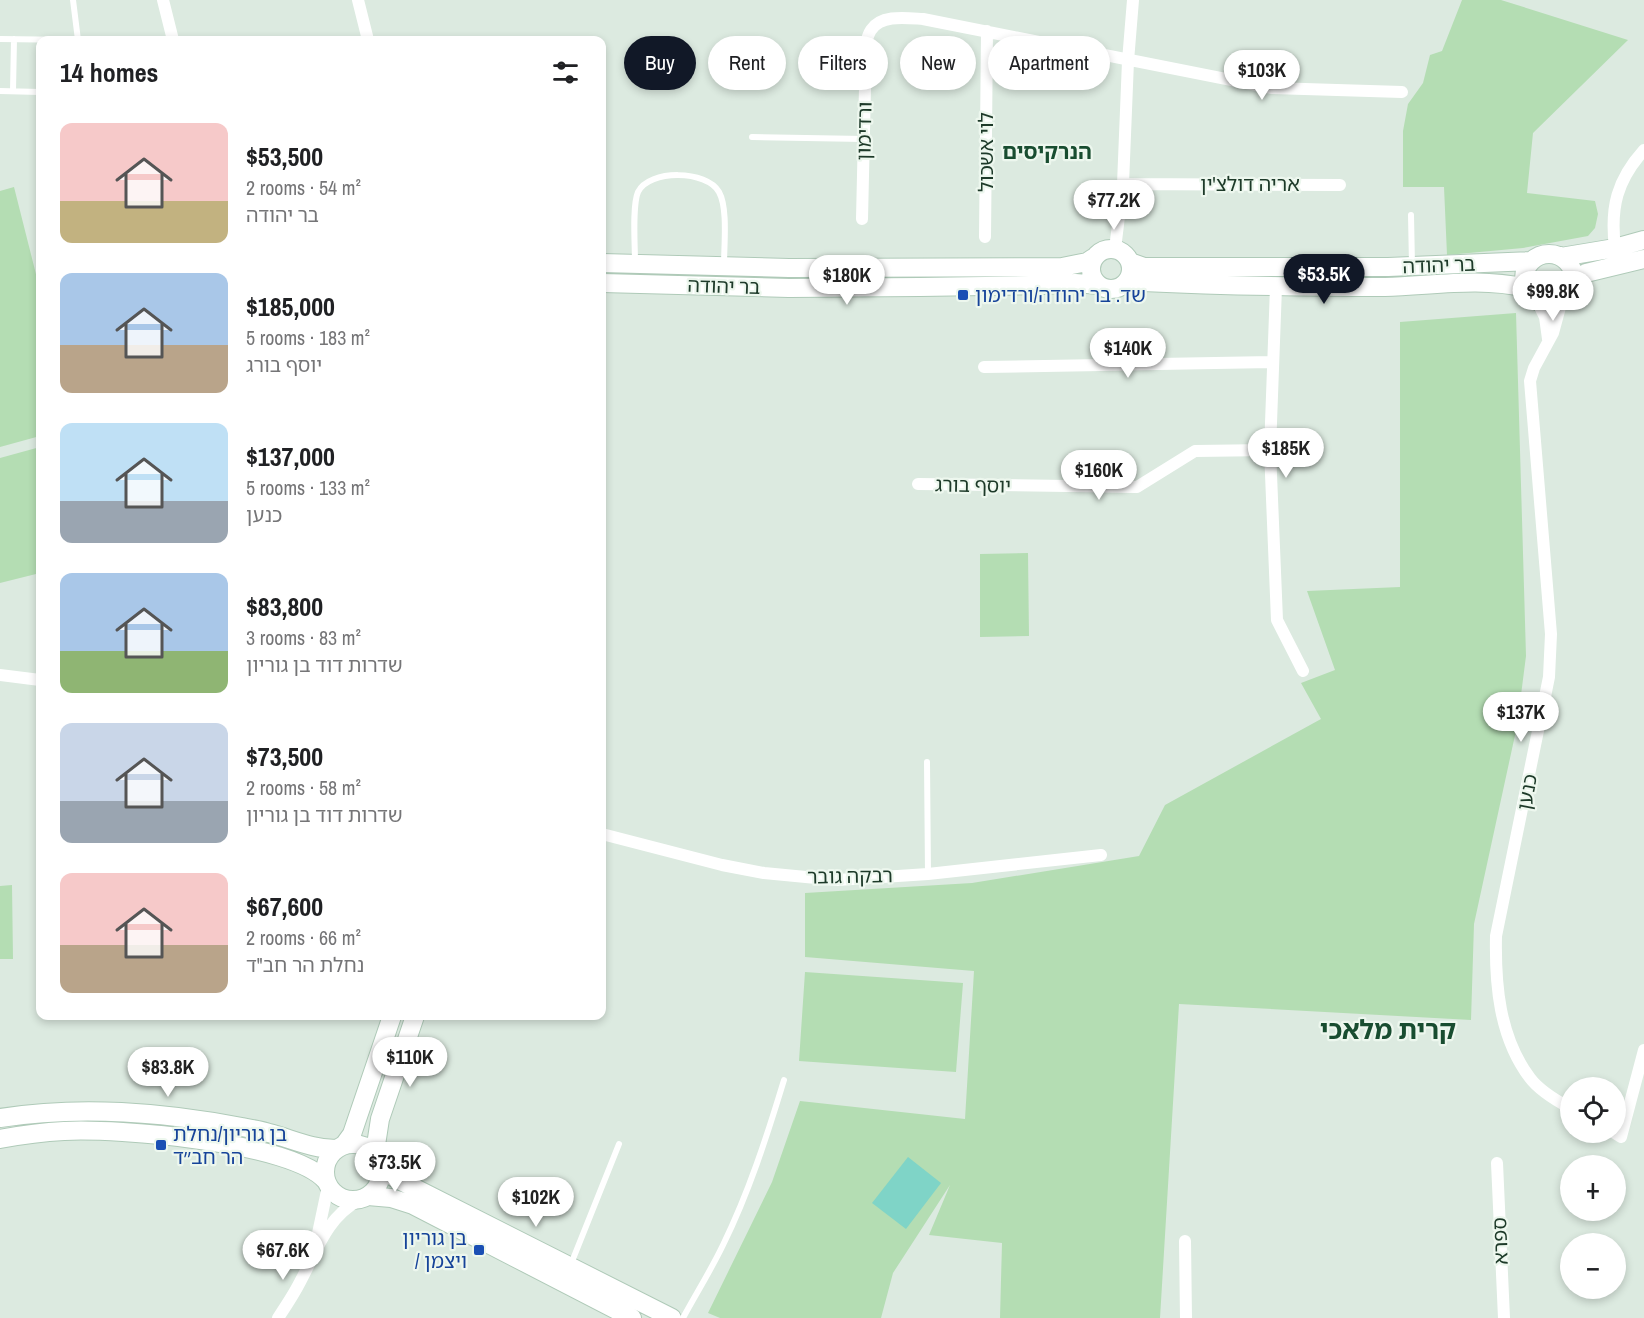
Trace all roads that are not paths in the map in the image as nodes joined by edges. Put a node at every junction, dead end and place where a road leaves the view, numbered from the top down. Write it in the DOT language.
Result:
graph roads {
  1 [pos="73,0"];
  2 [pos="163,0"];
  3 [pos="358,0"];
  4 [pos="1133,0"];
  5 [pos="987,31"];
  6 [pos="78,36"];
  7 [pos="172,36"];
  8 [pos="367,36"];
  9 [pos="0,39"];
  10 [pos="14,39"];
  11 [pos="36,39"];
  12 [pos="1128,61"];
  13 [pos="0,91"];
  14 [pos="13,91"];
  15 [pos="36,92"];
  16 [pos="1402,92"];
  17 [pos="752,137"];
  18 [pos="864,139"];
  19 [pos="1644,150"];
  20 [pos="1123,184"];
  21 [pos="1340,185"];
  22 [pos="1411,215"];
  23 [pos="862,219"];
  24 [pos="985,237"];
  25 [pos="1644,240"];
  26 [pos="1615,248"];
  27 [pos="1115,249"];
  28 [pos="1561,257"];
  29 [pos="1093,258"];
  30 [pos="1644,259"];
  31 [pos="1532,261"];
  32 [pos="1130,262"];
  33 [pos="606,263"];
  34 [pos="635,264"];
  35 [pos="724,266"];
  36 [pos="1412,266"];
  37 [pos="606,283"];
  38 [pos="1124,284"];
  39 [pos="1099,285"];
  40 [pos="1574,285"];
  41 [pos="719,286"];
  42 [pos="1276,287"];
  43 [pos="1531,295"];
  44 [pos="1562,300"];
  45 [pos="1548,343"];
  46 [pos="1272,362"];
  47 [pos="984,367"];
  48 [pos="1270,450"];
  49 [pos="918,484"];
  50 [pos="1303,671"];
  51 [pos="0,675"];
  52 [pos="36,680"];
  53 [pos="927,762"];
  54 [pos="606,835"];
  55 [pos="1101,855"];
  56 [pos="928,874"];
  57 [pos="391,1020"];
  58 [pos="414,1020"];
  59 [pos="1644,1050"];
  60 [pos="784,1080"];
  61 [pos="1560,1101"];
  62 [pos="1626,1107"];
  63 [pos="0,1118"];
  64 [pos="0,1138"];
  65 [pos="619,1144"];
  66 [pos="340,1147"];
  67 [pos="1497,1163"];
  68 [pos="380,1164"];
  69 [pos="327,1183"];
  70 [pos="364,1198"];
  71 [pos="1185,1241"];
  72 [pos="313,1257"];
  73 [pos="567,1274"];
  74 [pos="278,1318"];
  75 [pos="632,1318"];
  76 [pos="672,1318"];
  77 [pos="683,1318"];
  78 [pos="1186,1318"];
  79 [pos="1503,1318"];
  1 -- 6 [label="lane"];
  2 -- 7 [label="street"];
  3 -- 8 [label="street"];
  4 -- 12 [label="street"];
  5 -- 12 [label="street"];
  5 -- 18 [label="street, ורדימון"];
  5 -- 24 [label="street, לוי אשכול"];
  9 -- 10 [label="lane"];
  10 -- 11 [label="lane"];
  10 -- 14 [label="lane"];
  12 -- 16 [label="street"];
  12 -- 20 [label="street"];
  13 -- 14 [label="lane"];
  14 -- 15 [label="lane"];
  17 -- 18 [label="lane"];
  18 -- 23 [label="street, ורדימון"];
  19 -- 26 [label="street"];
  20 -- 21 [label="street, אריה דולצ'ין"];
  20 -- 27 [label="street"];
  22 -- 36 [label="lane"];
  25 -- 26 [label="street"];
  26 -- 28 [label="street"];
  27 -- 29 [label="street"];
  27 -- 32 [label="street"];
  28 -- 31 [label="street"];
  28 -- 40 [label="street"];
  29 -- 35 [label="street, בר יהודה"];
  29 -- 39 [label="street"];
  30 -- 40 [label="street"];
  31 -- 36 [label="street, בר יהודה"];
  31 -- 43 [label="street"];
  32 -- 36 [label="street, בר יהודה"];
  32 -- 38 [label="street"];
  33 -- 34 [label="street, בר יהודה"];
  34 -- 35 [label="street, בר יהודה"];
  34 -- 35 [label="lane"];
  35 -- 41 [label="lane"];
  37 -- 41 [label="street, בר יהודה"];
  38 -- 39 [label="street"];
  38 -- 42 [label="street, בר יהודה"];
  39 -- 41 [label="street, בר יהודה"];
  40 -- 44 [label="street"];
  42 -- 43 [label="street, בר יהודה"];
  42 -- 46 [label="street"];
  43 -- 44 [label="street"];
  43 -- 45 [label="street"];
  44 -- 45 [label="street, כנען"];
  45 -- 61 [label="street, כנען"];
  46 -- 47 [label="street"];
  46 -- 48 [label="street"];
  48 -- 49 [label="street, יוסף בורג"];
  48 -- 50 [label="street"];
  51 -- 52 [label="street"];
  53 -- 56 [label="lane"];
  54 -- 56 [label="street, רבקה גובר"];
  55 -- 56 [label="street, רבקה גובר"];
  57 -- 66 [label="street"];
  58 -- 68 [label="street"];
  59 -- 62 [label="street"];
  60 -- 77 [label="lane"];
  63 -- 66 [label="street"];
  64 -- 69 [label="street"];
  65 -- 73 [label="lane"];
  66 -- 68 [label="street"];
  66 -- 69 [label="street"];
  67 -- 79 [label="street, ספרא"];
  68 -- 70 [label="street"];
  68 -- 73 [label="street"];
  69 -- 70 [label="street"];
  69 -- 72 [label="street"];
  70 -- 72 [label="street"];
  70 -- 73 [label="street"];
  71 -- 78 [label="street"];
  72 -- 74 [label="street"];
  73 -- 75 [label="street"];
  73 -- 76 [label="street"];
}
